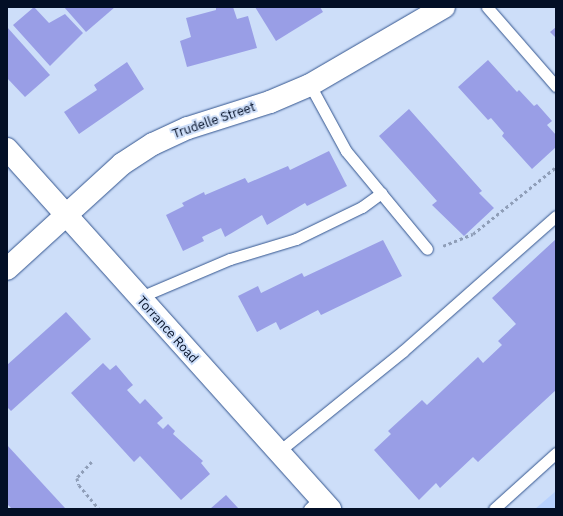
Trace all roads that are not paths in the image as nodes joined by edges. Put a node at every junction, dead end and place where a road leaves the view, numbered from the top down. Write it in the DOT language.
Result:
graph roads {
  1 [pos="444,7"];
  2 [pos="487,7"];
  3 [pos="310,85"];
  4 [pos="556,86"];
  5 [pos="7,149"];
  6 [pos="381,192"];
  7 [pos="67,215"];
  8 [pos="556,216"];
  9 [pos="427,249"];
  10 [pos="7,269"];
  11 [pos="138,298"];
  12 [pos="278,452"];
  13 [pos="556,453"];
  14 [pos="319,505"];
  15 [pos="494,509"];
  1 -- 3 [label="street, Trudelle Street"];
  2 -- 4 [label="lane"];
  3 -- 6 [label="lane"];
  3 -- 7 [label="street, Trudelle Street"];
  5 -- 7 [label="street, Torrance Road"];
  6 -- 9 [label="lane"];
  6 -- 11 [label="lane"];
  7 -- 10 [label="street, Trudelle Street"];
  7 -- 11 [label="street, Torrance Road"];
  8 -- 12 [label="lane"];
  11 -- 12 [label="street, Torrance Road"];
  12 -- 14 [label="street, Torrance Road"];
  13 -- 15 [label="lane"];
}
